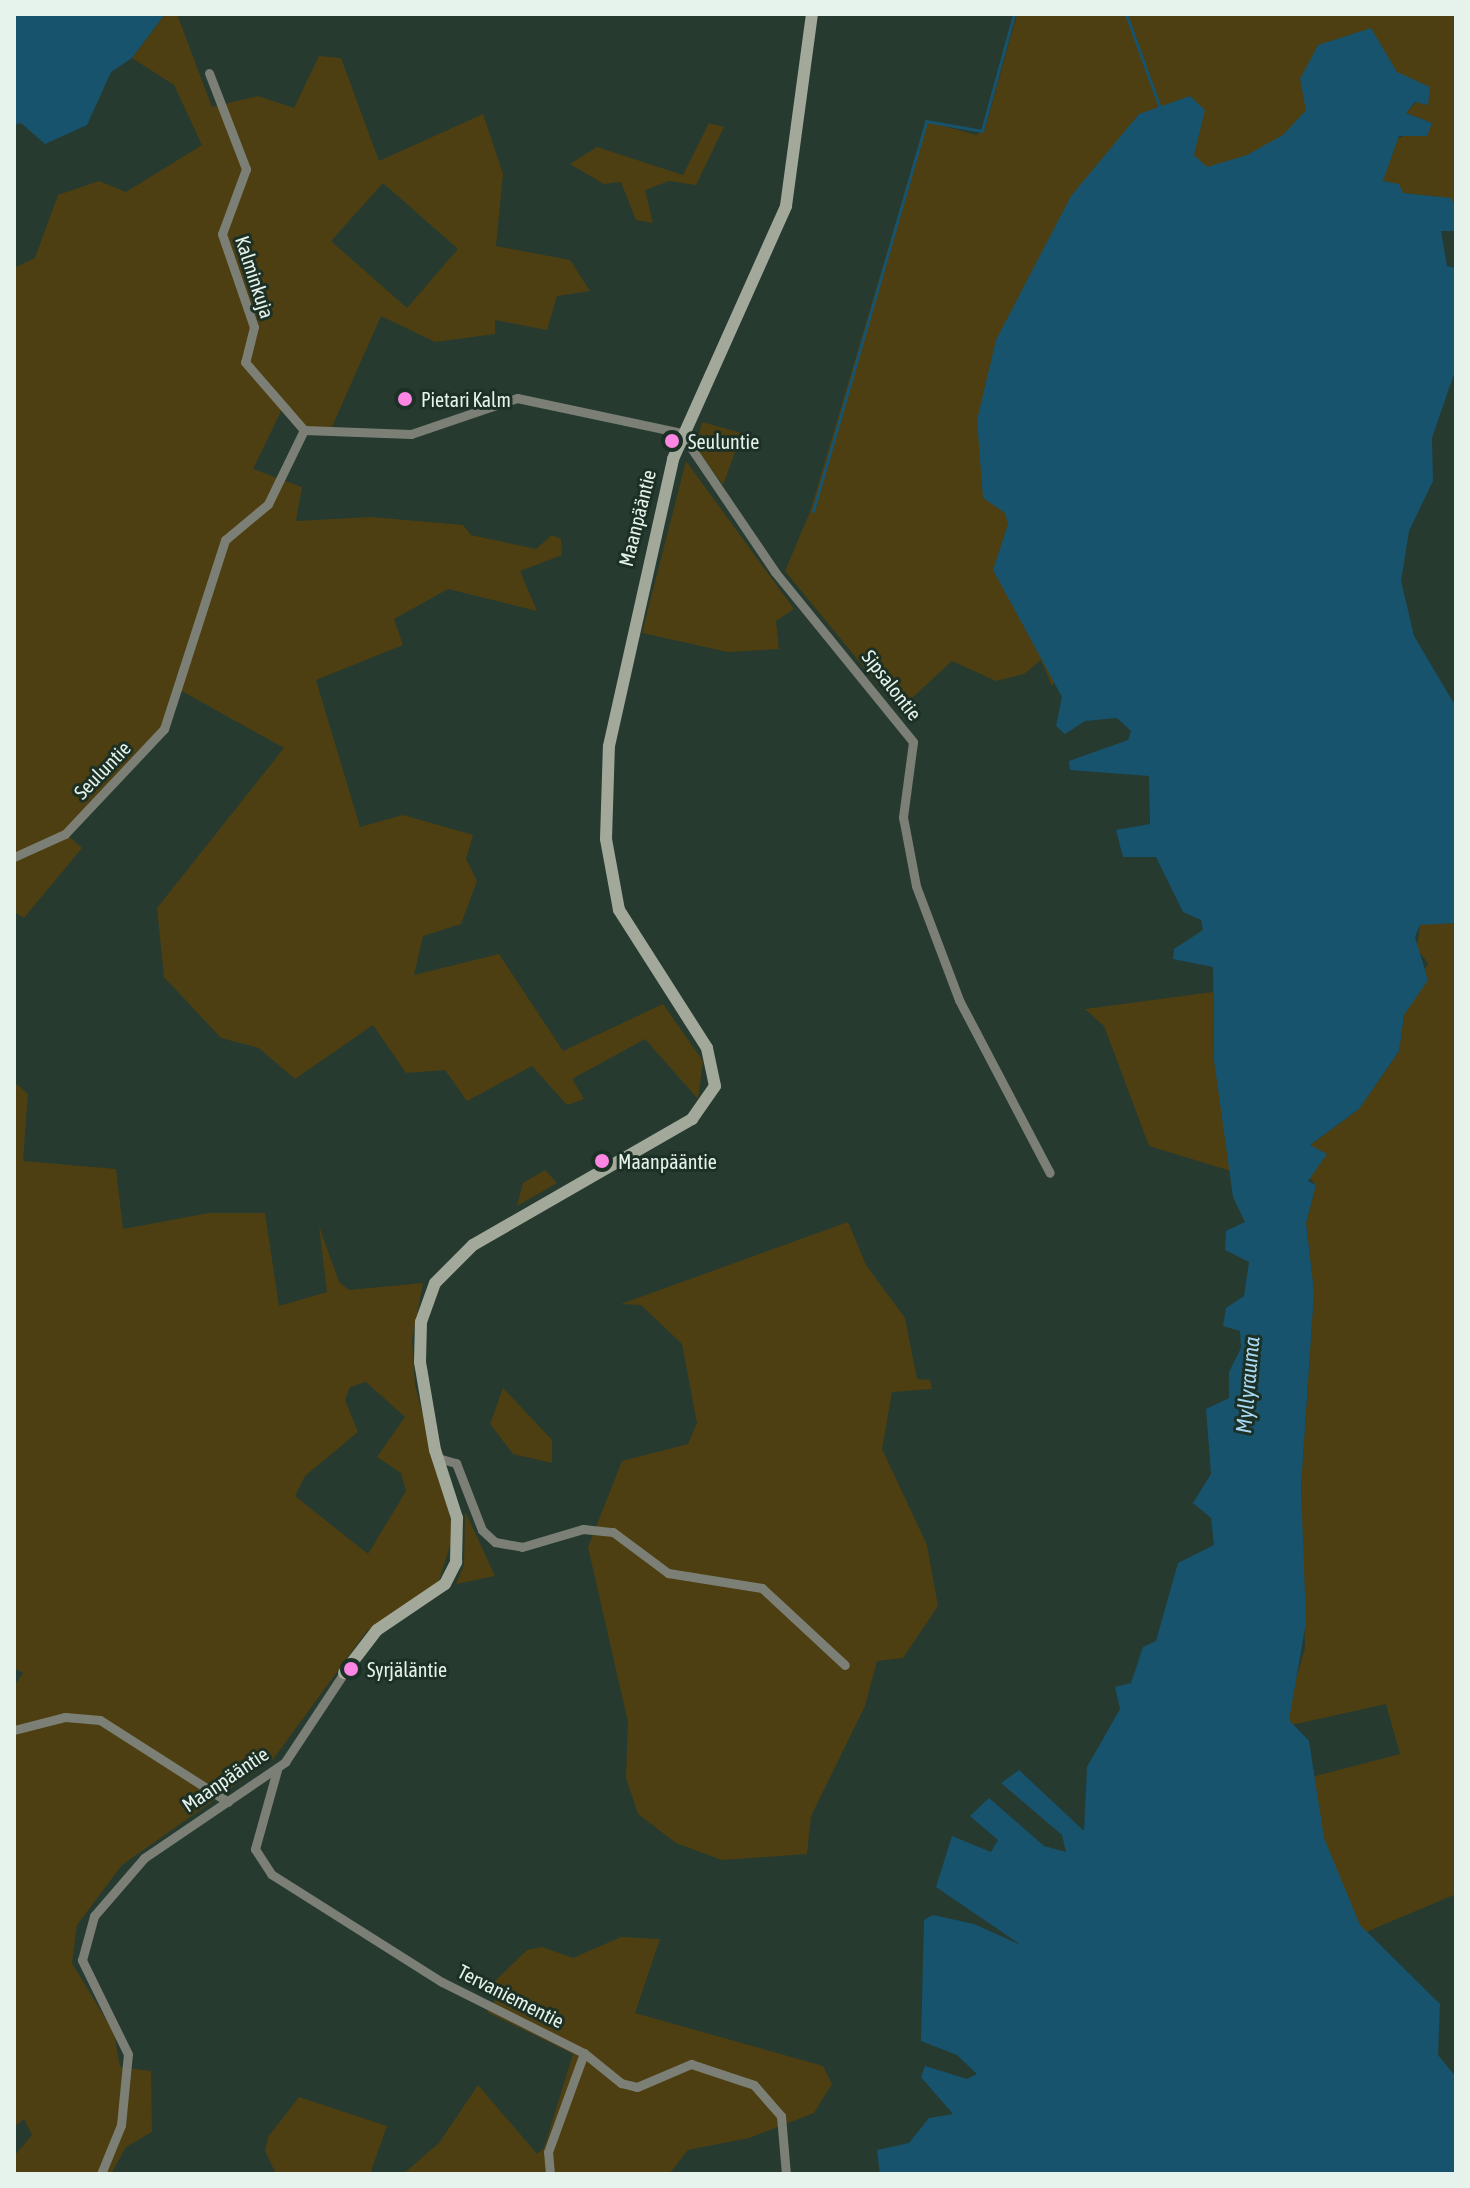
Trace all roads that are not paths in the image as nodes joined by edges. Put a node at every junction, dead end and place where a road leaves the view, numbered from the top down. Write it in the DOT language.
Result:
graph roads {
  1 [pos="812,14"];
  2 [pos="209,73"];
  3 [pos="304,430"];
  4 [pos="681,433"];
  5 [pos="14,857"];
  6 [pos="1050,1173"];
  7 [pos="438,1458"];
  8 [pos="845,1665"];
  9 [pos="344,1673"];
  10 [pos="14,1730"];
  11 [pos="277,1770"];
  12 [pos="228,1802"];
  13 [pos="584,2053"];
  14 [pos="101,2174"];
  15 [pos="550,2174"];
  16 [pos="786,2174"];
  1 -- 4 [label="street, Maanpääntie"];
  2 -- 3 [label="street, Kalminkuja"];
  3 -- 4 [label="street"];
  3 -- 5 [label="street, Seuluntie"];
  4 -- 6 [label="street, Sipsalontie"];
  4 -- 7 [label="street, Maanpääntie"];
  7 -- 8 [label="street"];
  7 -- 9 [label="street, Maanpääntie"];
  9 -- 11 [label="street, Maanpääntie"];
  10 -- 12 [label="street"];
  11 -- 12 [label="street, Maanpääntie"];
  11 -- 13 [label="street, Tervaniementie"];
  12 -- 14 [label="street, Maanpääntie"];
  13 -- 15 [label="street"];
  13 -- 16 [label="street, Tervaniementie"];
}
